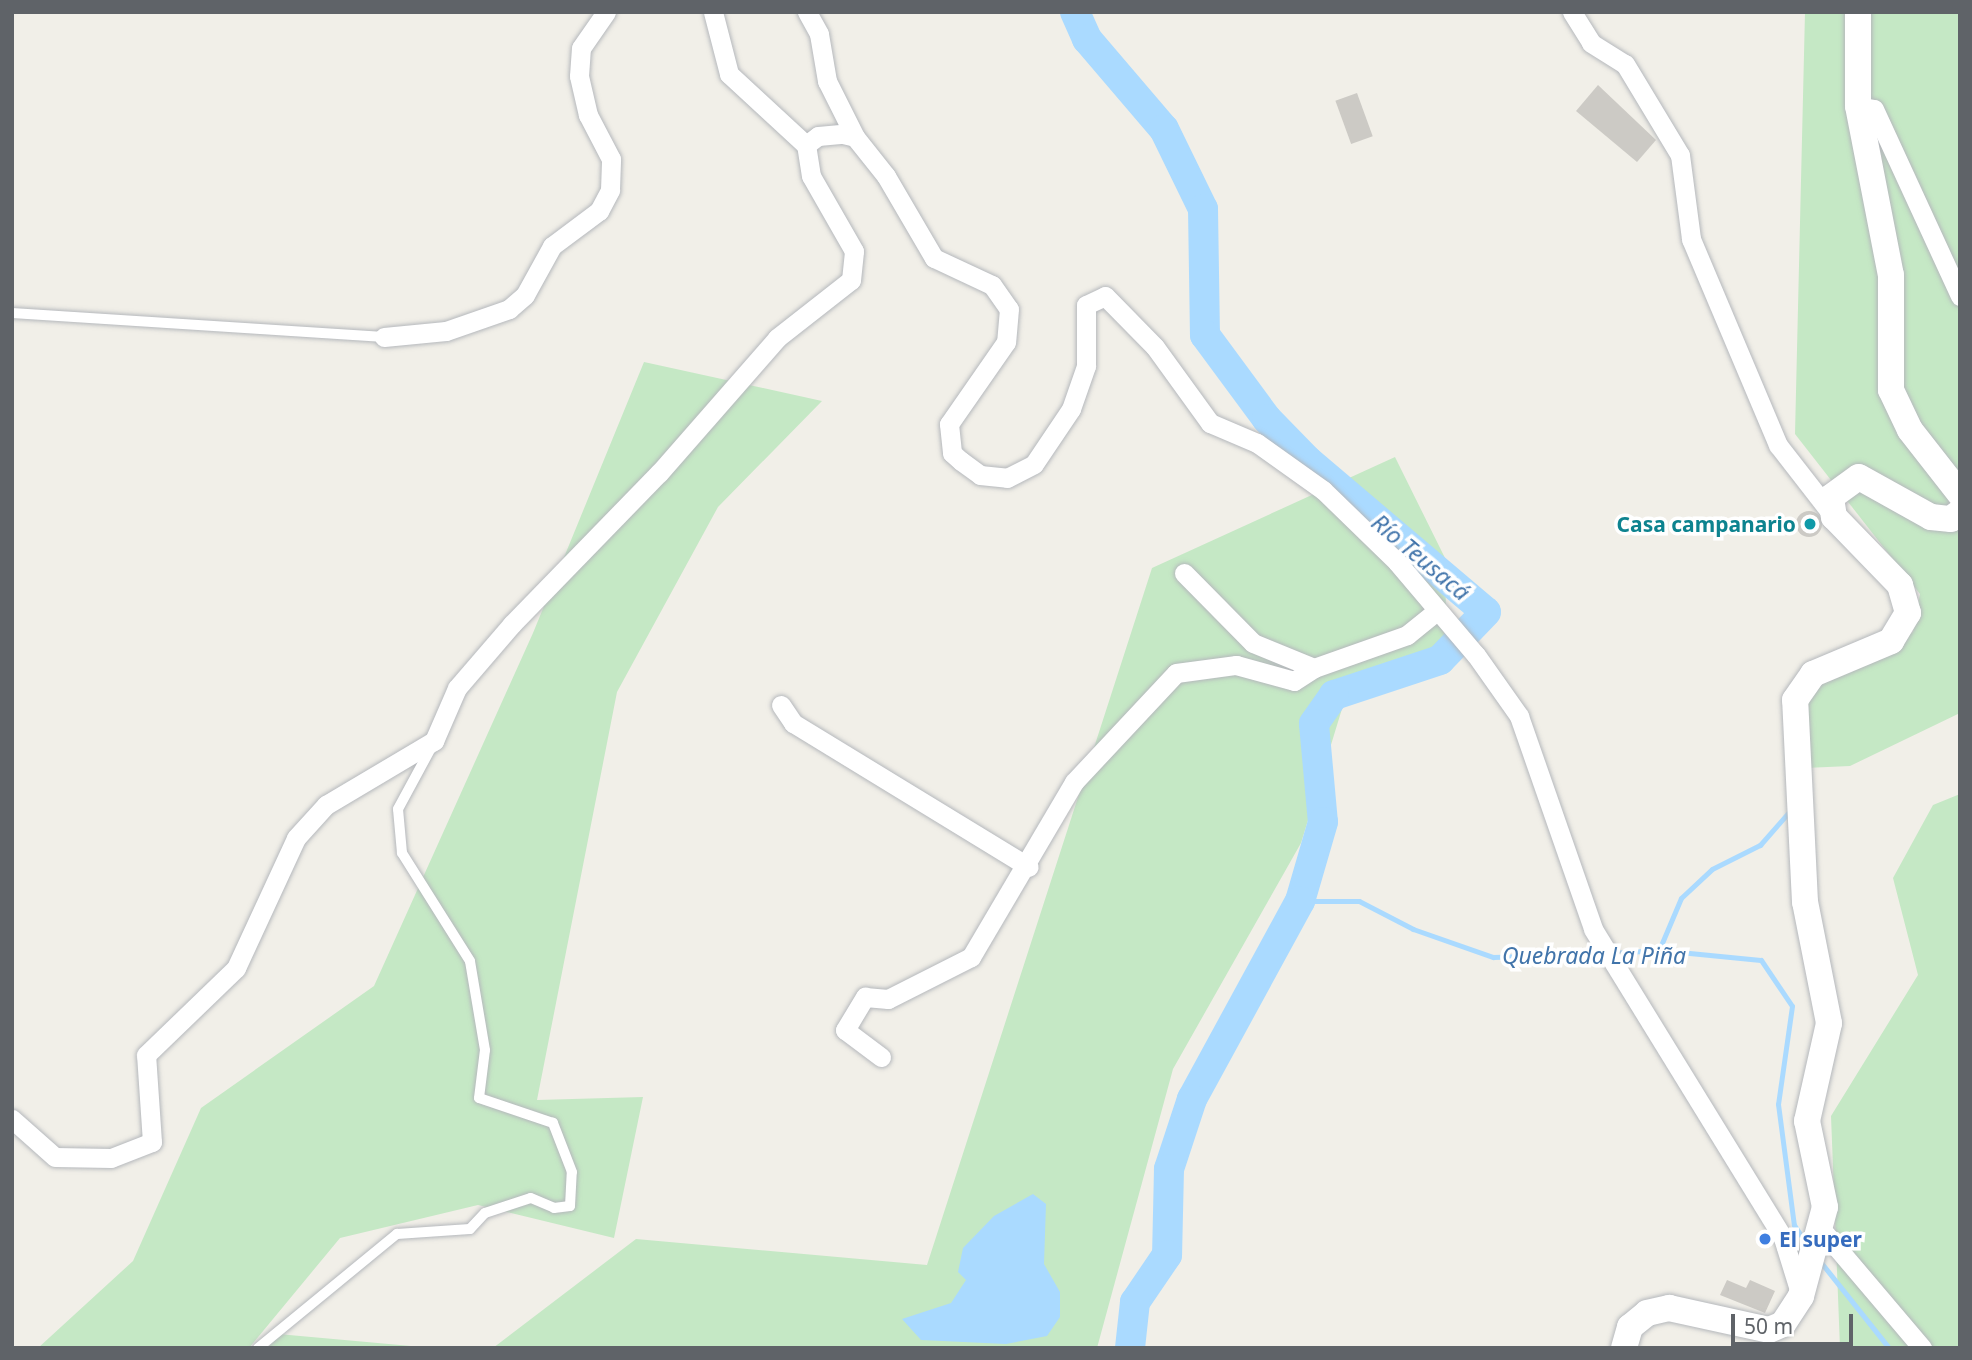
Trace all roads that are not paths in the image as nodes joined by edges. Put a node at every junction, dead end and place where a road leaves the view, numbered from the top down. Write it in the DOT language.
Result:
graph roads {
  1 [pos="606,12"];
  2 [pos="713,12"];
  3 [pos="807,12"];
  4 [pos="1572,12"];
  5 [pos="1858,12"];
  6 [pos="1858,106"];
  7 [pos="855,137"];
  8 [pos="806,145"];
  9 [pos="1960,296"];
  10 [pos="12,313"];
  11 [pos="384,337"];
  12 [pos="1960,494"];
  13 [pos="1960,512"];
  14 [pos="1834,517"];
  15 [pos="1184,573"];
  16 [pos="1435,612"];
  17 [pos="1314,668"];
  18 [pos="781,705"];
  19 [pos="434,741"];
  20 [pos="1029,867"];
  21 [pos="881,1057"];
  22 [pos="12,1119"];
  23 [pos="1818,1245"];
  24 [pos="1801,1296"];
  25 [pos="258,1348"];
  26 [pos="1624,1348"];
  27 [pos="1922,1348"];
  1 -- 11 [label="street"];
  2 -- 8 [label="street"];
  3 -- 7 [label="street"];
  4 -- 14 [label="street"];
  5 -- 6 [label="street"];
  6 -- 9 [label="street"];
  6 -- 12 [label="street"];
  7 -- 8 [label="street"];
  7 -- 16 [label="street"];
  8 -- 19 [label="street"];
  10 -- 11 [label="lane"];
  13 -- 14 [label="street"];
  14 -- 23 [label="street"];
  15 -- 17 [label="street"];
  16 -- 17 [label="street"];
  16 -- 24 [label="street"];
  17 -- 20 [label="street"];
  18 -- 20 [label="street"];
  19 -- 22 [label="street"];
  19 -- 25 [label="lane"];
  20 -- 21 [label="street"];
  23 -- 24 [label="street"];
  23 -- 27 [label="street"];
  24 -- 26 [label="street"];
}
